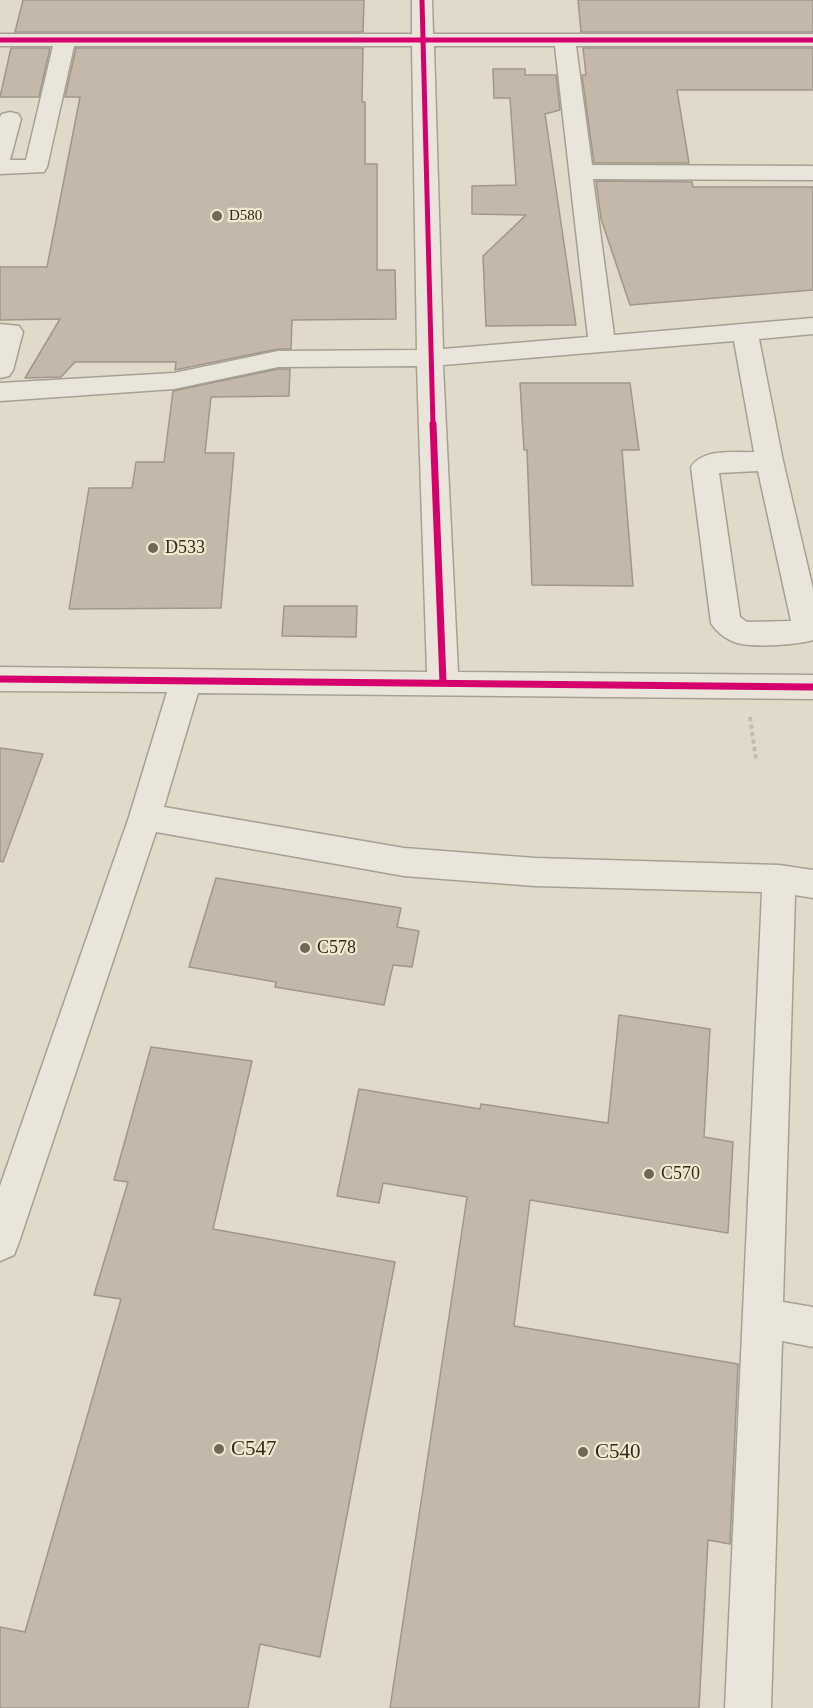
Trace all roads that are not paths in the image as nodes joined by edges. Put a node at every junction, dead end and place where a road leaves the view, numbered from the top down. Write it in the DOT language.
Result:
graph roads {
  1 [pos="422,0"];
  2 [pos="422,39"];
  3 [pos="0,40"];
  4 [pos="65,40"];
  5 [pos="813,40"];
  6 [pos="565,41"];
  7 [pos="6,126"];
  8 [pos="0,158"];
  9 [pos="0,167"];
  10 [pos="581,172"];
  11 [pos="813,173"];
  12 [pos="813,326"];
  13 [pos="0,332"];
  14 [pos="745,332"];
  15 [pos="602,344"];
  16 [pos="429,358"];
  17 [pos="0,370"];
  18 [pos="0,392"];
  19 [pos="769,461"];
  20 [pos="0,679"];
  21 [pos="186,680"];
  22 [pos="443,683"];
  23 [pos="813,687"];
  24 [pos="145,817"];
  25 [pos="796,882"];
  26 [pos="0,1242"];
  27 [pos="763,1318"];
  28 [pos="813,1327"];
  29 [pos="748,1708"];
  1 -- 2 [label="street"];
  2 -- 4 [label="street"];
  2 -- 6 [label="street"];
  2 -- 16 [label="street"];
  3 -- 4 [label="street"];
  4 -- 9 [label="street"];
  5 -- 6 [label="street"];
  6 -- 10 [label="street"];
  7 -- 8 [label="street"];
  10 -- 11 [label="street"];
  10 -- 15 [label="street"];
  12 -- 14 [label="street"];
  13 -- 17 [label="street"];
  14 -- 15 [label="street"];
  14 -- 19 [label="street"];
  15 -- 16 [label="street"];
  16 -- 18 [label="street"];
  16 -- 22 [label="street"];
  19 -- 19 [label="street"];
  20 -- 21 [label="street"];
  21 -- 22 [label="street"];
  21 -- 24 [label="street"];
  22 -- 23 [label="street"];
  24 -- 25 [label="street"];
  24 -- 26 [label="street"];
  25 -- 27 [label="street"];
  27 -- 28 [label="street"];
  27 -- 29 [label="street"];
}
